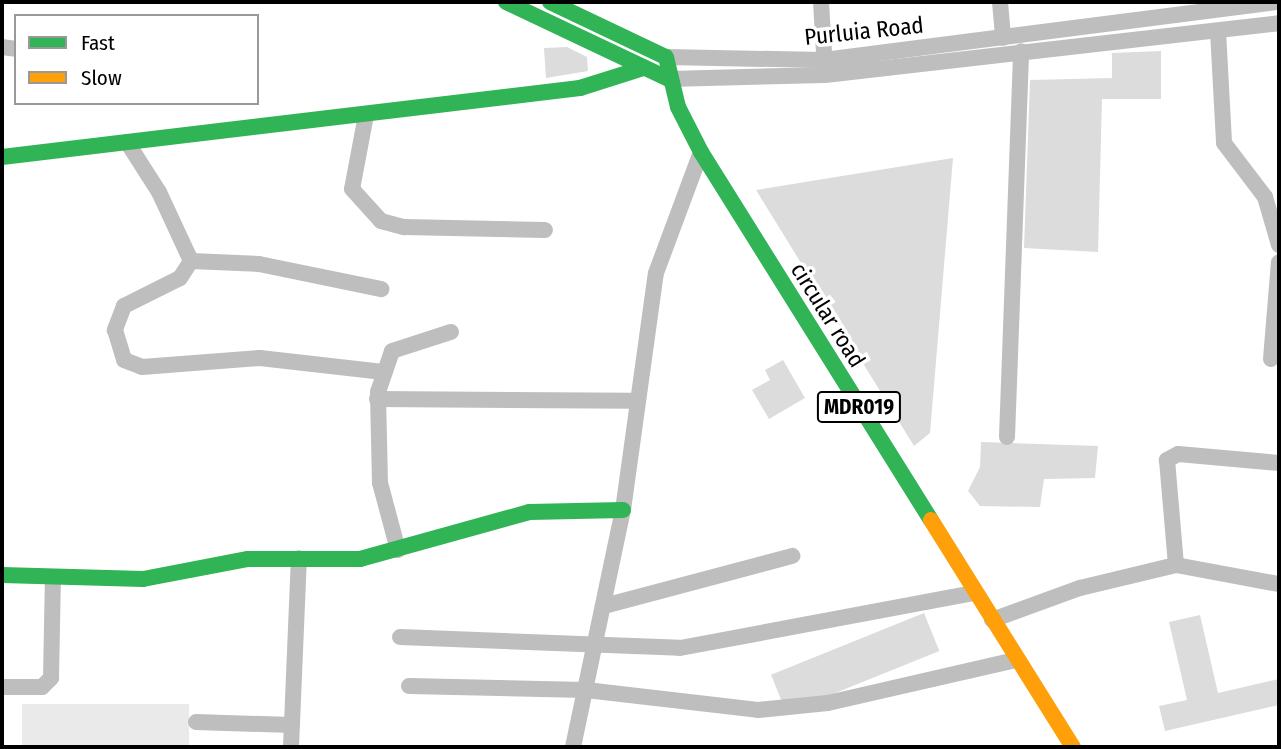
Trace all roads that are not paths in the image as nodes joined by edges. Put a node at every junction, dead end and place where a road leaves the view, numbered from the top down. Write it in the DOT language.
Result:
graph roads {
  1 [pos="506,2"];
  2 [pos="550,2"];
  3 [pos="821,2"];
  4 [pos="1000,2"];
  5 [pos="1275,2"];
  6 [pos="1279,23"];
  7 [pos="1218,31"];
  8 [pos="1003,37"];
  9 [pos="1021,51"];
  10 [pos="666,57"];
  11 [pos="643,68"];
  12 [pos="824,68"];
  13 [pos="669,79"];
  14 [pos="366,115"];
  15 [pos="127,142"];
  16 [pos="701,152"];
  17 [pos="2,157"];
  18 [pos="545,230"];
  19 [pos="1279,245"];
  20 [pos="191,261"];
  21 [pos="1279,261"];
  22 [pos="381,289"];
  23 [pos="451,332"];
  24 [pos="1271,359"];
  25 [pos="383,372"];
  26 [pos="377,399"];
  27 [pos="634,401"];
  28 [pos="1007,437"];
  29 [pos="1279,463"];
  30 [pos="623,510"];
  31 [pos="398,550"];
  32 [pos="792,556"];
  33 [pos="299,558"];
  34 [pos="1176,565"];
  35 [pos="2,575"];
  36 [pos="53,578"];
  37 [pos="1279,584"];
  38 [pos="973,593"];
  39 [pos="604,606"];
  40 [pos="992,621"];
  41 [pos="400,637"];
  42 [pos="597,642"];
  43 [pos="1016,660"];
  44 [pos="409,686"];
  45 [pos="2,687"];
  46 [pos="586,690"];
  47 [pos="196,722"];
  48 [pos="292,725"];
  49 [pos="291,747"];
  50 [pos="573,747"];
  51 [pos="1073,747"];
  1 -- 11 [label="street"];
  2 -- 10 [label="street"];
  3 -- 12 [label="street"];
  4 -- 8 [label="street"];
  5 -- 8 [label="street, Purluia Road"];
  6 -- 7 [label="street, Purluia Road"];
  7 -- 9 [label="street, Purluia Road"];
  7 -- 19 [label="street"];
  8 -- 12 [label="street, Purluia Road"];
  9 -- 12 [label="street, Purluia Road"];
  9 -- 28 [label="street"];
  10 -- 12 [label="street, Purluia Road"];
  10 -- 13 [label="street, circular road / MDR019"];
  11 -- 13 [label="street"];
  11 -- 14 [label="street"];
  12 -- 13 [label="street, Purluia Road"];
  13 -- 16 [label="street, circular road / MDR019"];
  14 -- 15 [label="street"];
  14 -- 18 [label="street"];
  15 -- 17 [label="street"];
  15 -- 20 [label="street"];
  16 -- 27 [label="street"];
  16 -- 38 [label="street, circular road / MDR019"];
  20 -- 22 [label="street"];
  20 -- 25 [label="street"];
  21 -- 24 [label="street"];
  23 -- 25 [label="street"];
  25 -- 26 [label="street"];
  26 -- 27 [label="street"];
  26 -- 31 [label="street"];
  27 -- 30 [label="street"];
  29 -- 34 [label="street"];
  30 -- 31 [label="street"];
  30 -- 39 [label="street"];
  31 -- 33 [label="street"];
  32 -- 39 [label="street"];
  33 -- 36 [label="street"];
  33 -- 48 [label="street"];
  34 -- 37 [label="street"];
  34 -- 40 [label="street"];
  35 -- 36 [label="street"];
  36 -- 45 [label="street"];
  38 -- 40 [label="street, circular road / MDR019"];
  38 -- 42 [label="street"];
  39 -- 42 [label="street"];
  40 -- 43 [label="street, circular road / MDR019"];
  41 -- 42 [label="street"];
  42 -- 46 [label="street"];
  43 -- 46 [label="street"];
  43 -- 51 [label="street, circular road / MDR019"];
  44 -- 46 [label="street"];
  46 -- 50 [label="street"];
  47 -- 48 [label="street"];
  48 -- 49 [label="street"];
}
